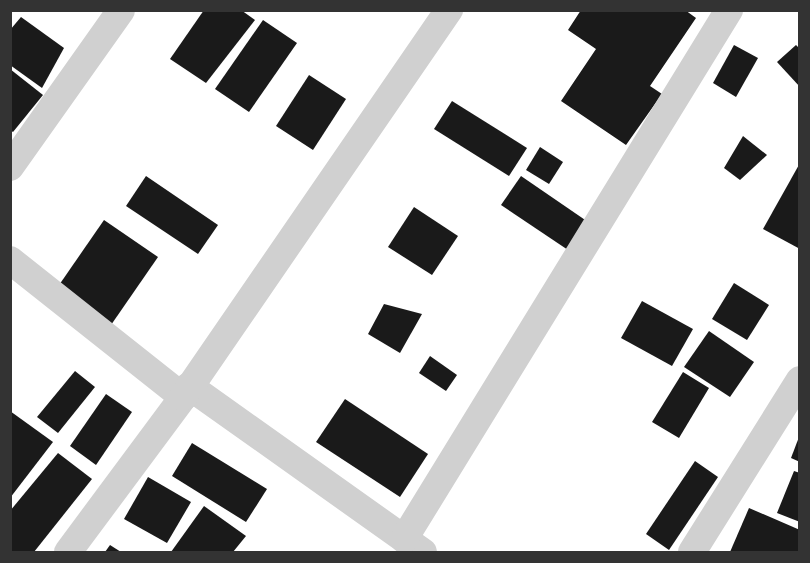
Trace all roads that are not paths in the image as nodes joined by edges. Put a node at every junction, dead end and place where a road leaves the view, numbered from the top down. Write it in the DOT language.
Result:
graph roads {
  1 [pos="121,10"];
  2 [pos="449,10"];
  3 [pos="729,10"];
  4 [pos="10,167"];
  5 [pos="10,260"];
  6 [pos="800,380"];
  7 [pos="186,391"];
  8 [pos="414,546"];
  9 [pos="68,552"];
  10 [pos="692,552"];
  1 -- 4 [label="street"];
  2 -- 7 [label="street"];
  3 -- 8 [label="street"];
  5 -- 7 [label="street"];
  6 -- 10 [label="street"];
  7 -- 8 [label="street"];
  7 -- 9 [label="street"];
}
